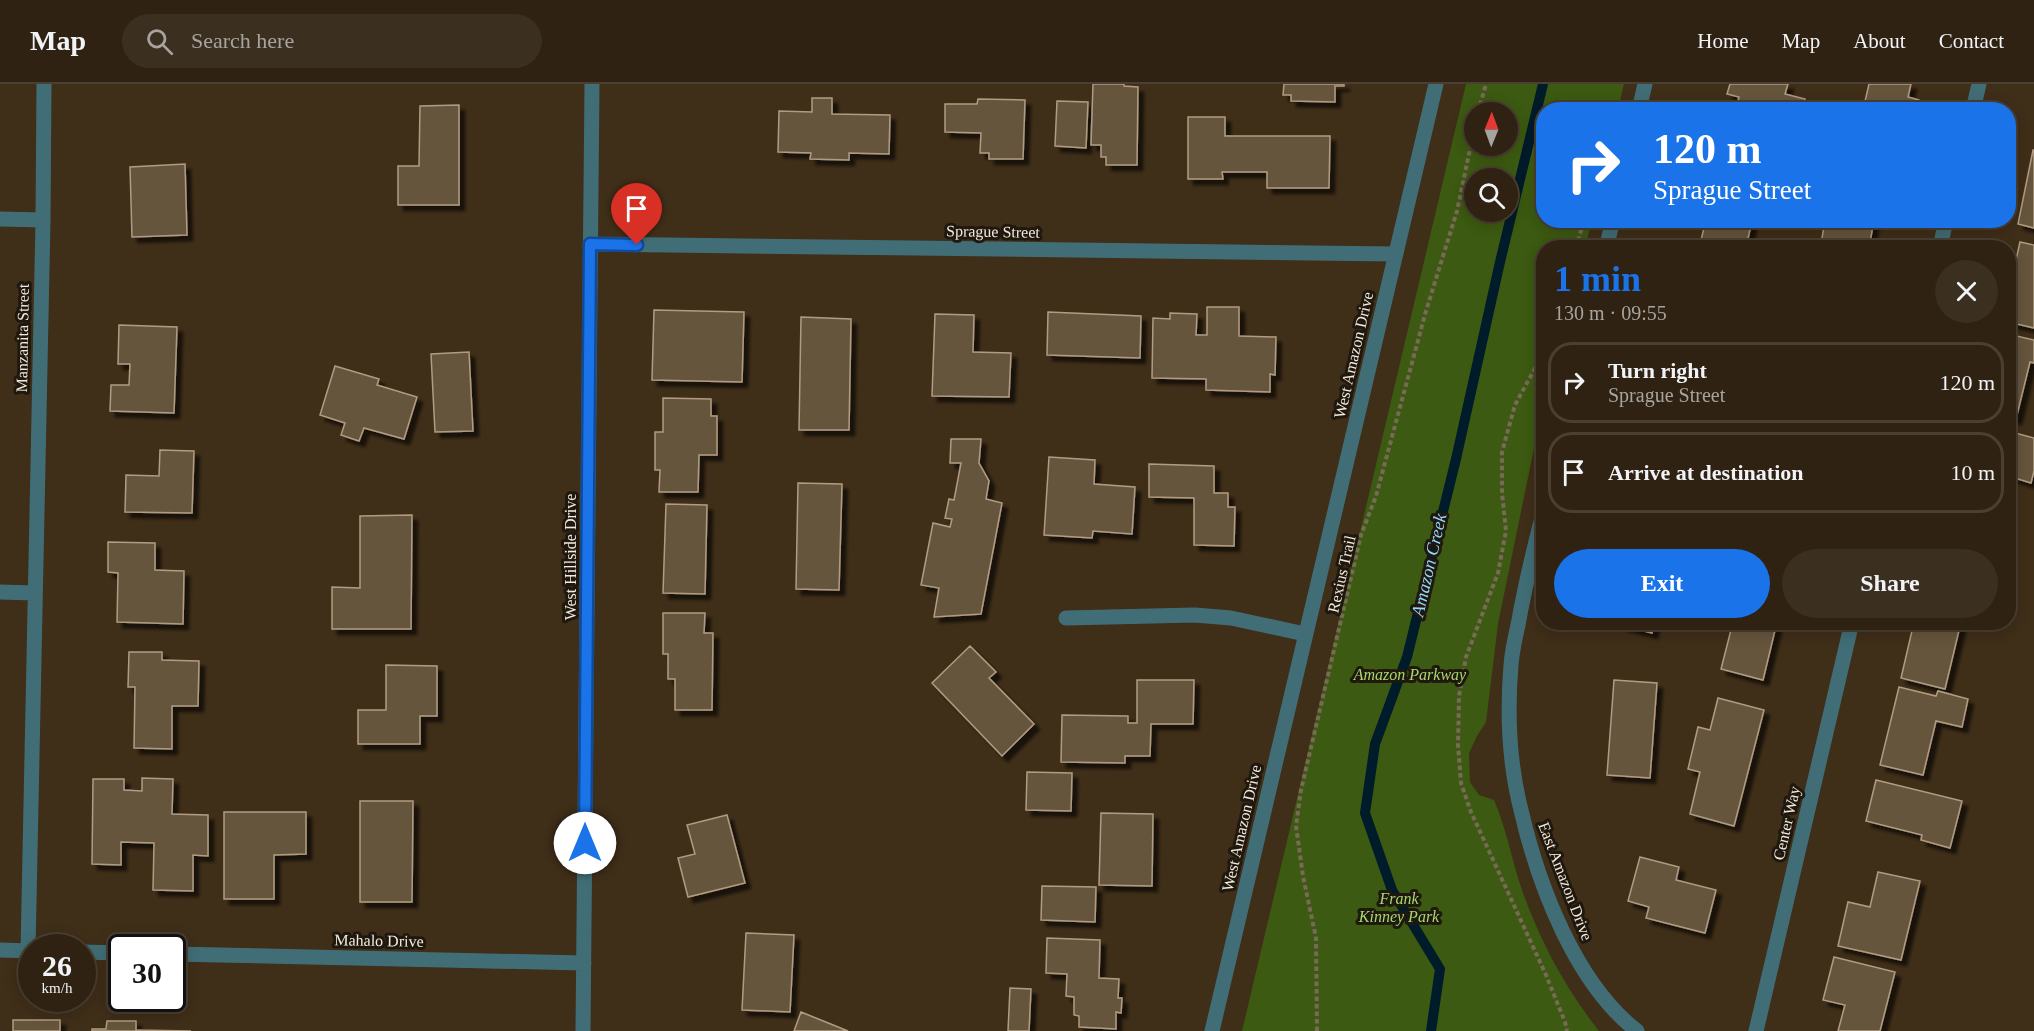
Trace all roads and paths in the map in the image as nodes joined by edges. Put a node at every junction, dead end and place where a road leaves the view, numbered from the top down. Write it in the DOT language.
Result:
graph roads {
  1 [pos="44,84"];
  2 [pos="592,84"];
  3 [pos="1436,84"];
  4 [pos="1486,84"];
  5 [pos="1645,84"];
  6 [pos="1979,84"];
  7 [pos="1481,102"];
  8 [pos="1641,102"];
  9 [pos="1975,102"];
  10 [pos="1469,156"];
  11 [pos="0,219"];
  12 [pos="43,220"];
  13 [pos="590,244"];
  14 [pos="1396,254"];
  15 [pos="1536,547"];
  16 [pos="0,592"];
  17 [pos="34,593"];
  18 [pos="1066,618"];
  19 [pos="1850,630"];
  20 [pos="1305,634"];
  21 [pos="30,934"];
  22 [pos="0,950"];
  23 [pos="18,951"];
  24 [pos="186,954"];
  25 [pos="584,963"];
  26 [pos="583,1031"];
  27 [pos="1212,1031"];
  28 [pos="1317,1031"];
  29 [pos="1637,1031"];
  30 [pos="1756,1031"];
  1 -- 12 [label="street, Manzanita Street"];
  2 -- 13 [label="street, West Hillside Drive"];
  3 -- 14 [label="street, West Amazon Drive"];
  4 -- 7 [label="path"];
  5 -- 8 [label="street"];
  6 -- 9 [label="street"];
  10 -- 28 [label="path, Rexius Trail"];
  11 -- 12 [label="street"];
  12 -- 17 [label="street, Manzanita Street"];
  13 -- 14 [label="street, Sprague Street"];
  13 -- 25 [label="street, West Hillside Drive"];
  14 -- 20 [label="street, West Amazon Drive"];
  15 -- 29 [label="street, East Amazon Drive"];
  16 -- 17 [label="street"];
  17 -- 21 [label="street, Manzanita Street"];
  18 -- 20 [label="street"];
  19 -- 30 [label="street, Center Way"];
  20 -- 27 [label="street, West Amazon Drive"];
  22 -- 23 [label="street"];
  24 -- 25 [label="street, Mahalo Drive"];
  25 -- 26 [label="street, West Hillside Drive"];
}
